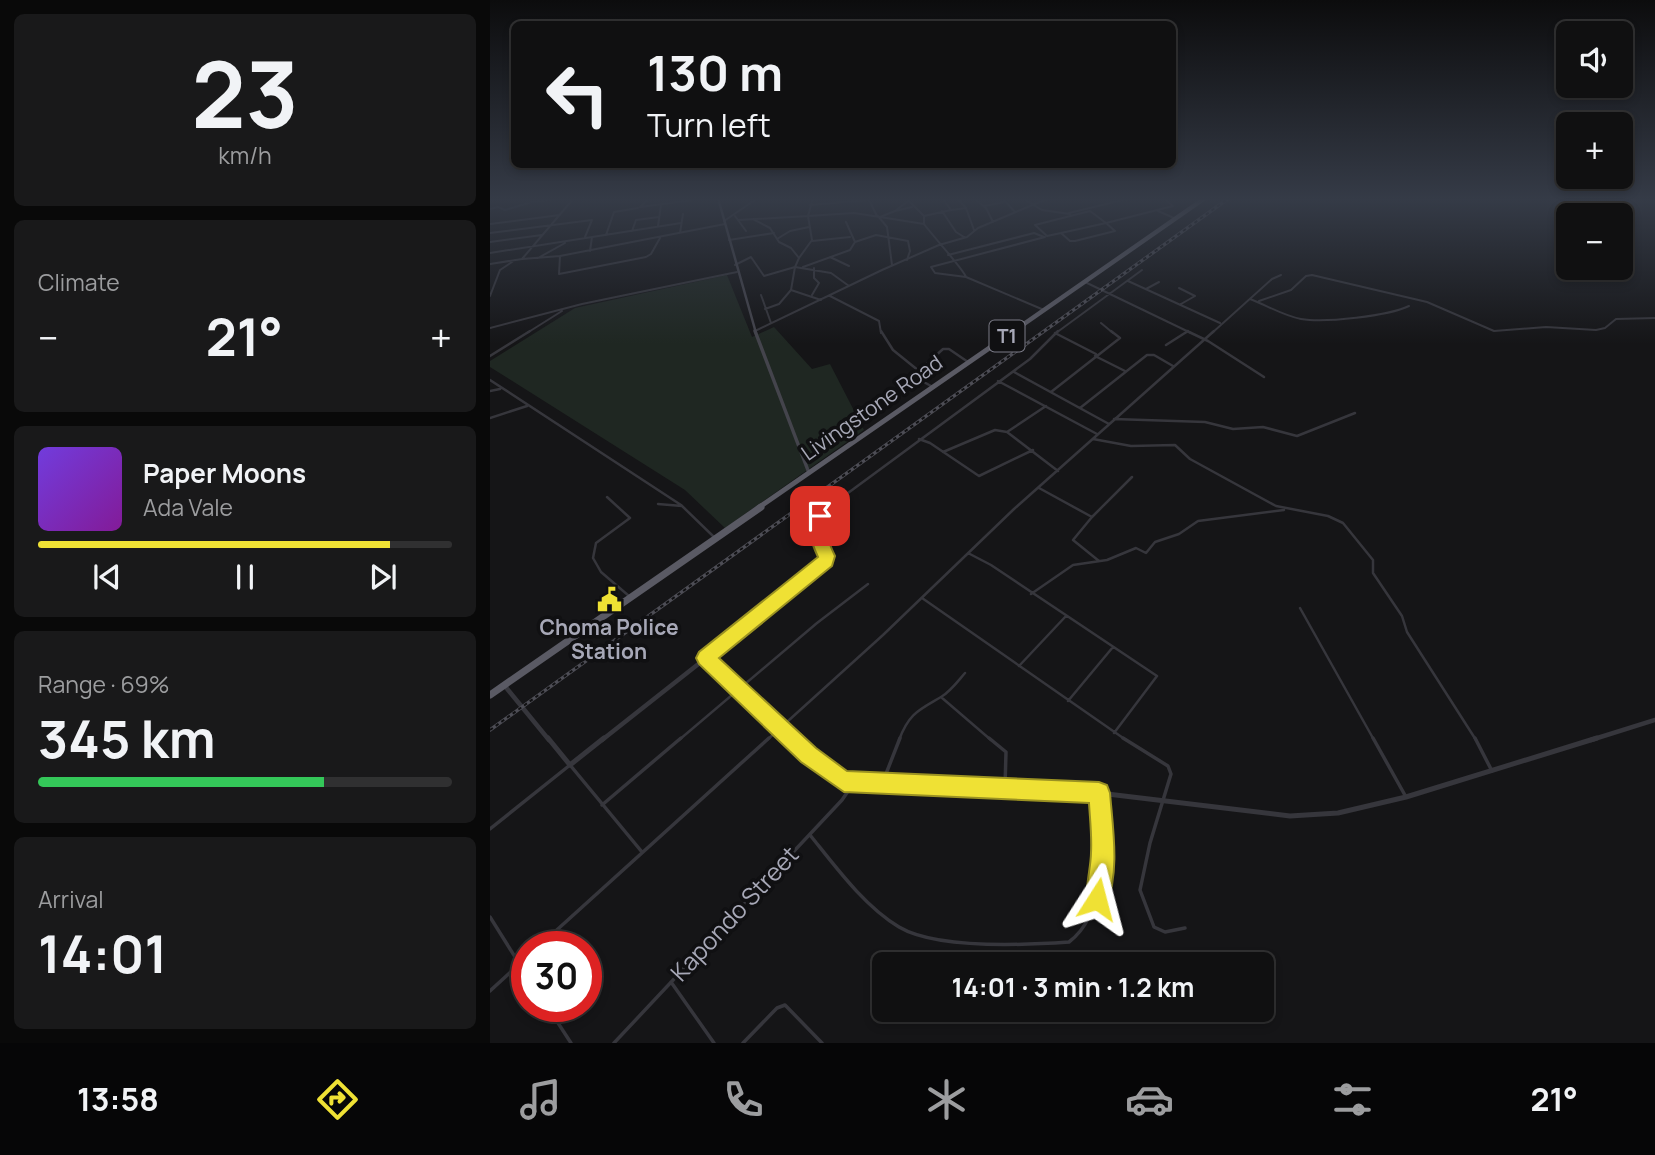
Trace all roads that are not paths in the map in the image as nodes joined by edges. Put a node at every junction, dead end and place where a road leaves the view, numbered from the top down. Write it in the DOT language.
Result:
graph roads {
  1 [pos="534,246"];
  2 [pos="530,247"];
  3 [pos="558,247"];
  4 [pos="591,247"];
  5 [pos="613,247"];
  6 [pos="655,247"];
  7 [pos="731,247"];
  8 [pos="788,247"];
  9 [pos="808,247"];
  10 [pos="852,247"];
  11 [pos="889,247"];
  12 [pos="910,247"];
  13 [pos="935,247"];
  14 [pos="941,247"];
  15 [pos="981,247"];
  16 [pos="1010,247"];
  17 [pos="1136,247"];
  18 [pos="590,251"];
  19 [pos="490,253"];
  20 [pos="948,255"];
  21 [pos="560,257"];
  22 [pos="830,257"];
  23 [pos="799,258"];
  24 [pos="522,259"];
  25 [pos="516,260"];
  26 [pos="535,260"];
  27 [pos="907,260"];
  28 [pos="952,262"];
  29 [pos="490,264"];
  30 [pos="735,265"];
  31 [pos="849,266"];
  32 [pos="892,266"];
  33 [pos="795,267"];
  34 [pos="803,267"];
  35 [pos="814,268"];
  36 [pos="1142,270"];
  37 [pos="737,272"];
  38 [pos="1280,275"];
  39 [pos="965,277"];
  40 [pos="1128,281"];
  41 [pos="1084,282"];
  42 [pos="1159,282"];
  43 [pos="849,286"];
  44 [pos="1179,288"];
  45 [pos="1146,289"];
  46 [pos="791,290"];
  47 [pos="1109,294"];
  48 [pos="761,295"];
  49 [pos="812,295"];
  50 [pos="490,296"];
  51 [pos="828,296"];
  52 [pos="821,299"];
  53 [pos="1250,299"];
  54 [pos="1259,301"];
  55 [pos="1181,304"];
  56 [pos="1409,306"];
  57 [pos="567,308"];
  58 [pos="765,309"];
  59 [pos="1044,310"];
  60 [pos="1655,317"];
  61 [pos="771,323"];
  62 [pos="1101,323"];
  63 [pos="1220,323"];
  64 [pos="490,327"];
  65 [pos="755,331"];
  66 [pos="1188,331"];
  67 [pos="1055,333"];
  68 [pos="1203,339"];
  69 [pos="1166,345"];
  70 [pos="1096,355"];
  71 [pos="490,356"];
  72 [pos="968,362"];
  73 [pos="1173,366"];
  74 [pos="919,371"];
  75 [pos="1013,371"];
  76 [pos="1125,371"];
  77 [pos="1264,377"];
  78 [pos="490,380"];
  79 [pos="998,381"];
  80 [pos="933,387"];
  81 [pos="502,389"];
  82 [pos="490,391"];
  83 [pos="1051,392"];
  84 [pos="527,406"];
  85 [pos="1046,406"];
  86 [pos="1080,408"];
  87 [pos="1355,413"];
  88 [pos="490,418"];
  89 [pos="1114,419"];
  90 [pos="1109,424"];
  91 [pos="1007,432"];
  92 [pos="1098,434"];
  93 [pos="919,439"];
  94 [pos="1093,439"];
  95 [pos="1032,450"];
  96 [pos="943,452"];
  97 [pos="1058,471"];
  98 [pos="809,473"];
  99 [pos="1132,477"];
  100 [pos="1039,488"];
  101 [pos="607,497"];
  102 [pos="658,504"];
  103 [pos="682,506"];
  104 [pos="1287,509"];
  105 [pos="1092,517"];
  106 [pos="716,539"];
  107 [pos="968,553"];
  108 [pos="1100,562"];
  109 [pos="868,584"];
  110 [pos="1031,594"];
  111 [pos="632,597"];
  112 [pos="921,597"];
  113 [pos="1300,608"];
  114 [pos="1066,616"];
  115 [pos="1113,646"];
  116 [pos="706,658"];
  117 [pos="1019,666"];
  118 [pos="965,673"];
  119 [pos="504,685"];
  120 [pos="740,690"];
  121 [pos="490,695"];
  122 [pos="941,698"];
  123 [pos="1068,701"];
  124 [pos="1655,720"];
  125 [pos="779,727"];
  126 [pos="1114,733"];
  127 [pos="570,765"];
  128 [pos="1492,771"];
  129 [pos="853,784"];
  130 [pos="882,784"];
  131 [pos="1005,789"];
  132 [pos="1099,793"];
  133 [pos="1406,797"];
  134 [pos="1163,800"];
  135 [pos="602,805"];
  136 [pos="490,829"];
  137 [pos="810,835"];
  138 [pos="642,852"];
  139 [pos="490,917"];
  140 [pos="1185,928"];
  141 [pos="556,931"];
  142 [pos="511,951"];
  143 [pos="511,971"];
  144 [pos="671,982"];
  145 [pos="490,991"];
  146 [pos="557,1022"];
  147 [pos="571,1043"];
  148 [pos="614,1043"];
  149 [pos="714,1043"];
  150 [pos="743,1043"];
  151 [pos="822,1043"];
  1 -- 24 [label="street"];
  2 -- 19 [label="street"];
  3 -- 26 [label="street"];
  4 -- 18 [label="street"];
  5 -- 18 [label="street"];
  6 -- 21 [label="street"];
  7 -- 30 [label="main road"];
  8 -- 23 [label="street"];
  9 -- 23 [label="street"];
  10 -- 22 [label="street"];
  11 -- 32 [label="street"];
  12 -- 27 [label="street"];
  13 -- 27 [label="street"];
  14 -- 20 [label="street"];
  15 -- 20 [label="street"];
  16 -- 28 [label="street"];
  17 -- 41 [label="highway, Livingstone Road / T1"];
  18 -- 21 [label="street"];
  20 -- 28 [label="street"];
  21 -- 26 [label="street"];
  22 -- 31 [label="street"];
  22 -- 34 [label="street"];
  23 -- 33 [label="street"];
  24 -- 25 [label="street"];
  24 -- 26 [label="street"];
  25 -- 29 [label="street"];
  25 -- 50 [label="street"];
  27 -- 32 [label="street"];
  28 -- 39 [label="street"];
  28 -- 39 [label="street"];
  30 -- 33 [label="street"];
  30 -- 37 [label="main road"];
  32 -- 43 [label="street"];
  33 -- 34 [label="street"];
  33 -- 46 [label="street"];
  34 -- 35 [label="street"];
  35 -- 43 [label="street"];
  35 -- 49 [label="street"];
  36 -- 40 [label="street"];
  37 -- 57 [label="street"];
  37 -- 65 [label="main road"];
  38 -- 53 [label="street"];
  39 -- 59 [label="street"];
  40 -- 45 [label="street"];
  40 -- 47 [label="street"];
  41 -- 47 [label="street"];
  41 -- 59 [label="highway, Livingstone Road / T1"];
  42 -- 45 [label="street"];
  43 -- 51 [label="street"];
  44 -- 55 [label="street"];
  45 -- 55 [label="street"];
  46 -- 49 [label="street"];
  46 -- 58 [label="street"];
  47 -- 66 [label="street"];
  47 -- 67 [label="street"];
  48 -- 58 [label="street"];
  49 -- 52 [label="street"];
  51 -- 52 [label="street"];
  51 -- 74 [label="street"];
  52 -- 61 [label="street"];
  53 -- 54 [label="street"];
  53 -- 63 [label="street"];
  54 -- 56 [label="street"];
  54 -- 60 [label="street"];
  55 -- 63 [label="street"];
  57 -- 64 [label="street"];
  57 -- 71 [label="street"];
  58 -- 61 [label="street"];
  59 -- 72 [label="highway, Livingstone Road / T1"];
  61 -- 65 [label="street"];
  62 -- 70 [label="street"];
  63 -- 68 [label="street"];
  65 -- 98 [label="main road"];
  66 -- 68 [label="street"];
  66 -- 69 [label="street"];
  67 -- 70 [label="street"];
  67 -- 75 [label="street"];
  68 -- 73 [label="street"];
  68 -- 77 [label="street"];
  70 -- 76 [label="street"];
  70 -- 83 [label="street"];
  72 -- 74 [label="street"];
  72 -- 80 [label="highway, Livingstone Road / T1"];
  73 -- 76 [label="street"];
  73 -- 89 [label="street"];
  74 -- 80 [label="street"];
  75 -- 79 [label="street"];
  75 -- 83 [label="street"];
  76 -- 86 [label="street"];
  78 -- 81 [label="street"];
  79 -- 85 [label="street"];
  79 -- 93 [label="street"];
  80 -- 98 [label="highway, Livingstone Road / T1"];
  81 -- 82 [label="street"];
  81 -- 84 [label="street"];
  83 -- 86 [label="street"];
  84 -- 88 [label="street"];
  84 -- 103 [label="street"];
  85 -- 91 [label="street"];
  85 -- 92 [label="street"];
  86 -- 90 [label="street"];
  87 -- 89 [label="street"];
  89 -- 90 [label="street"];
  90 -- 92 [label="street"];
  91 -- 95 [label="street"];
  91 -- 96 [label="street"];
  92 -- 94 [label="street"];
  93 -- 96 [label="street"];
  93 -- 116 [label="street"];
  94 -- 97 [label="street"];
  94 -- 104 [label="street"];
  95 -- 96 [label="street"];
  95 -- 97 [label="street"];
  97 -- 100 [label="street"];
  98 -- 106 [label="highway, Livingstone Road / T1"];
  99 -- 105 [label="street"];
  100 -- 105 [label="street"];
  100 -- 107 [label="street"];
  101 -- 111 [label="street"];
  102 -- 103 [label="street"];
  103 -- 106 [label="street"];
  104 -- 108 [label="street"];
  104 -- 128 [label="street"];
  105 -- 108 [label="street"];
  106 -- 111 [label="highway, Livingstone Road / T1"];
  107 -- 110 [label="street"];
  107 -- 112 [label="street"];
  108 -- 110 [label="street"];
  109 -- 120 [label="street"];
  110 -- 114 [label="street"];
  111 -- 119 [label="highway, Livingstone Road / T1"];
  112 -- 117 [label="street"];
  112 -- 125 [label="street"];
  113 -- 133 [label="street"];
  114 -- 115 [label="street"];
  114 -- 117 [label="street"];
  115 -- 123 [label="street"];
  115 -- 126 [label="street"];
  116 -- 120 [label="street"];
  116 -- 127 [label="street"];
  117 -- 123 [label="street"];
  118 -- 122 [label="street"];
  119 -- 121 [label="highway, Livingstone Road / T1"];
  119 -- 127 [label="street"];
  120 -- 125 [label="street"];
  120 -- 135 [label="street"];
  122 -- 130 [label="street"];
  122 -- 131 [label="street"];
  123 -- 126 [label="street"];
  124 -- 128 [label="street"];
  125 -- 129 [label="street"];
  125 -- 138 [label="street"];
  126 -- 134 [label="street"];
  127 -- 135 [label="street"];
  127 -- 136 [label="street"];
  128 -- 133 [label="street"];
  129 -- 130 [label="street"];
  129 -- 137 [label="street, Kapondo Street"];
  130 -- 131 [label="street"];
  131 -- 132 [label="street"];
  132 -- 134 [label="street"];
  132 -- 137 [label="street"];
  133 -- 134 [label="street"];
  134 -- 140 [label="street"];
  135 -- 138 [label="street"];
  137 -- 144 [label="street, Kapondo Street"];
  138 -- 141 [label="street"];
  139 -- 142 [label="street"];
  143 -- 145 [label="street"];
  144 -- 148 [label="street, Kapondo Street"];
  144 -- 149 [label="street"];
  146 -- 147 [label="street"];
  150 -- 151 [label="street"];
}
